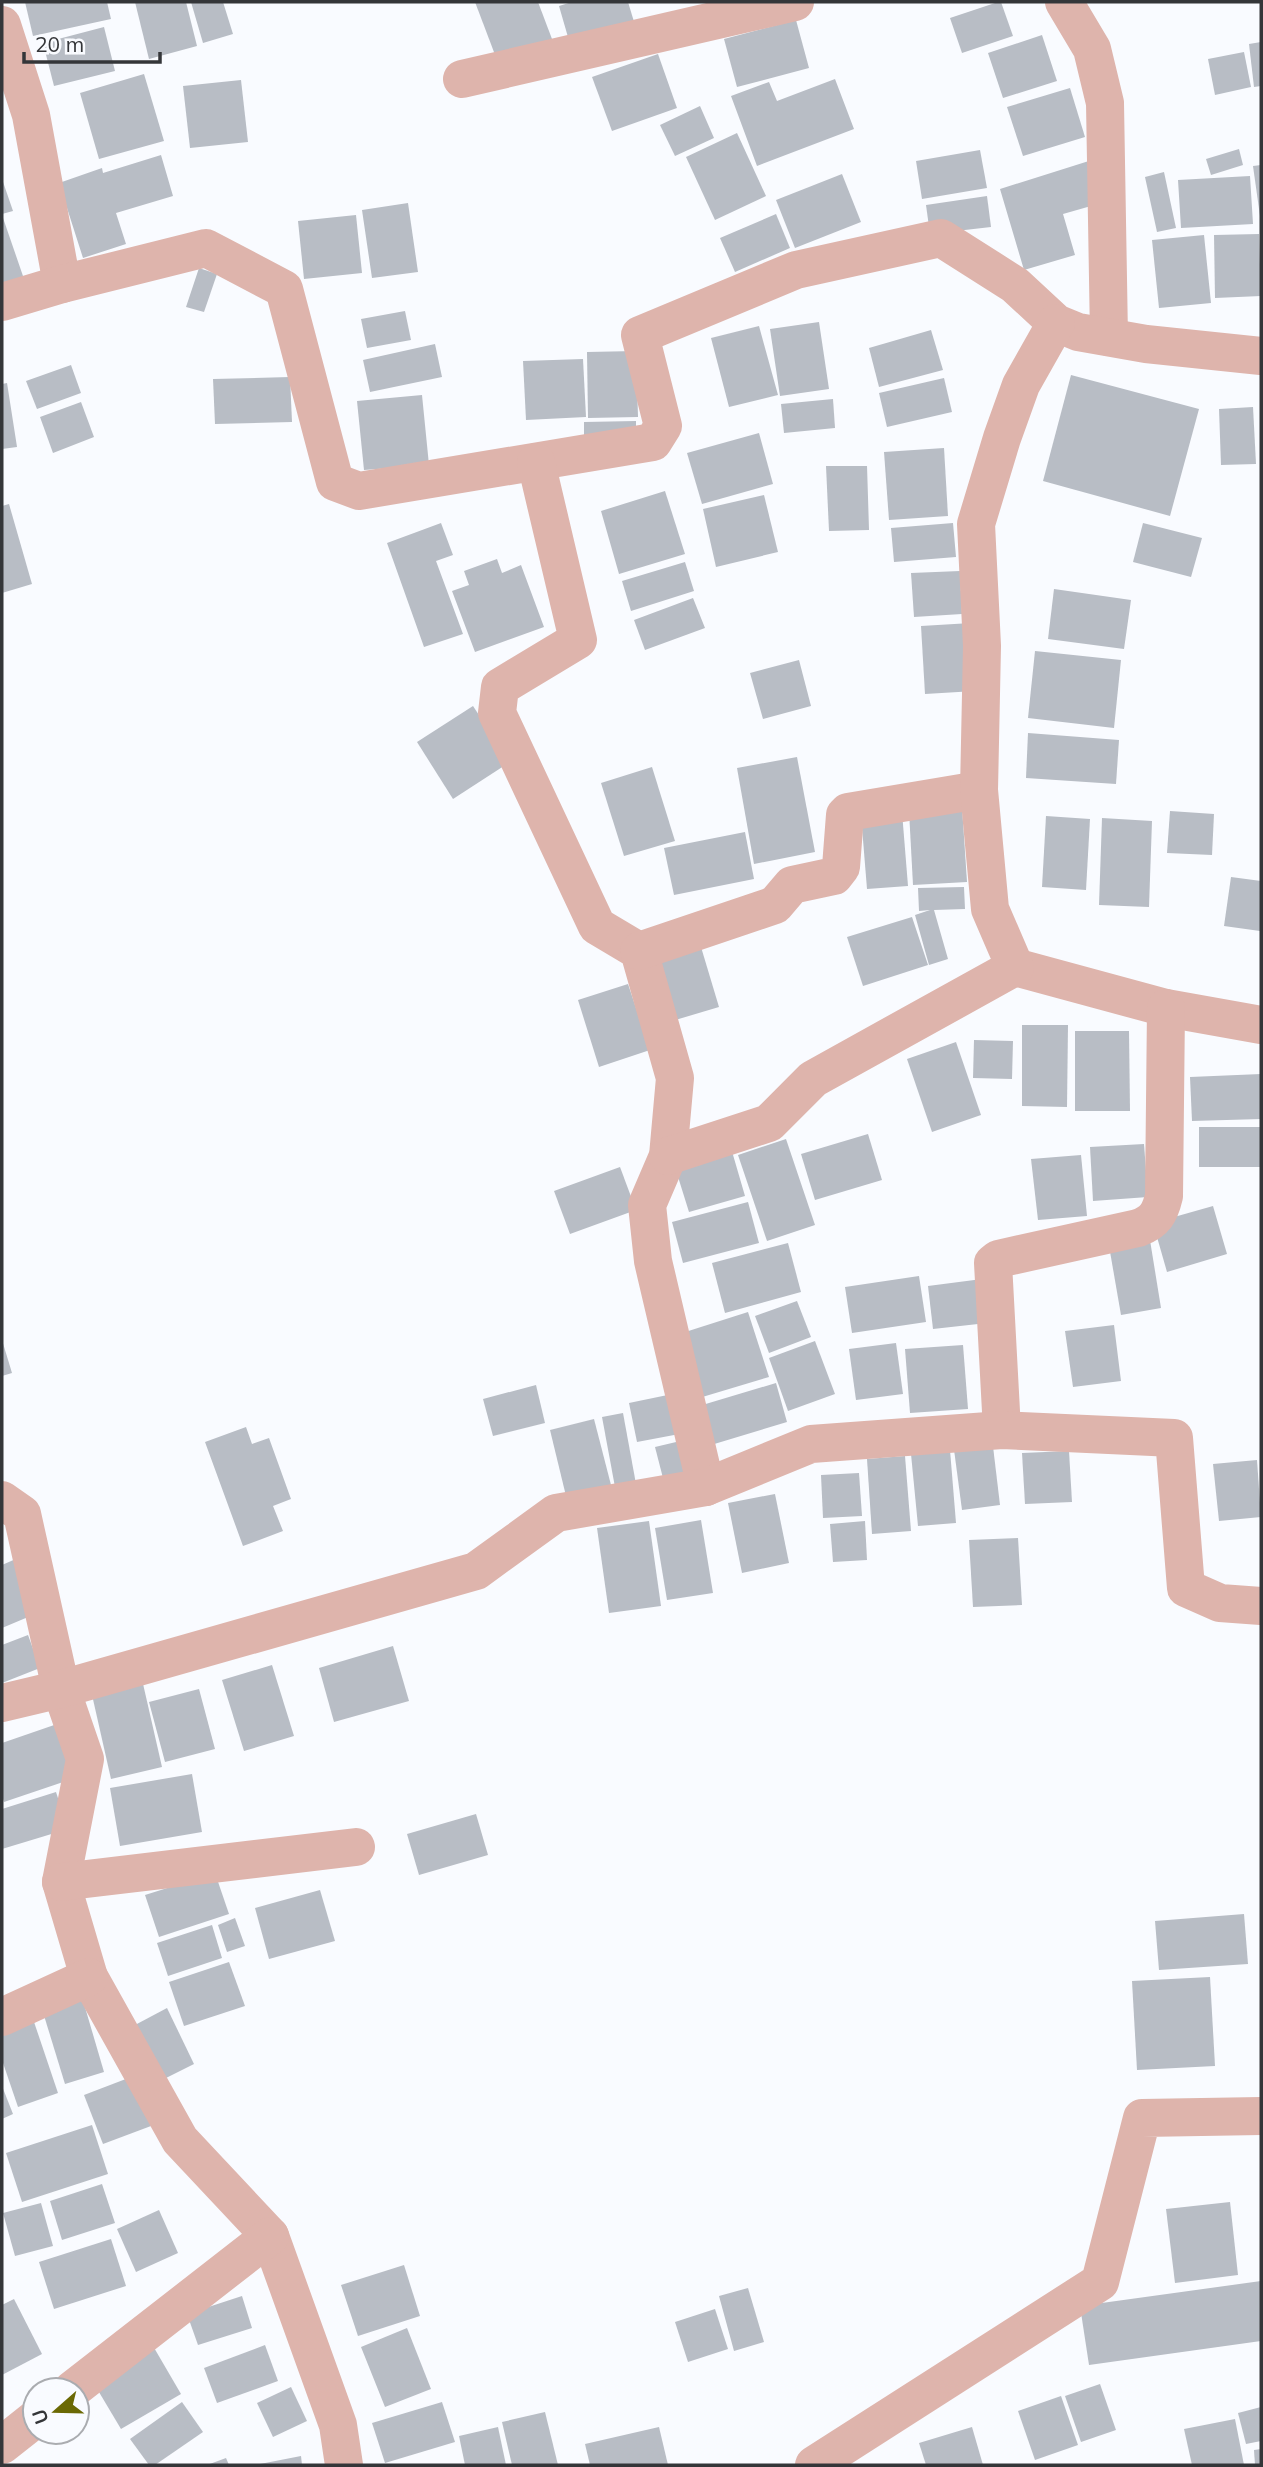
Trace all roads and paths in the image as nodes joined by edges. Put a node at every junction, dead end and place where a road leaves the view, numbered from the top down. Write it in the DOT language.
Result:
graph roads {
  1 [pos="796,2"];
  2 [pos="1063,2"];
  3 [pos="2,25"];
  4 [pos="462,79"];
  5 [pos="62,284"];
  6 [pos="2,302"];
  7 [pos="1056,323"];
  8 [pos="1109,337"];
  9 [pos="1261,356"];
  10 [pos="536,462"];
  11 [pos="979,790"];
  12 [pos="639,951"];
  13 [pos="1016,967"];
  14 [pos="1166,1008"];
  15 [pos="1261,1025"];
  16 [pos="668,1156"];
  17 [pos="1002,1430"];
  18 [pos="706,1486"];
  19 [pos="2,1500"];
  20 [pos="1261,1606"];
  21 [pos="61,1689"];
  22 [pos="2,1703"];
  23 [pos="356,1847"];
  24 [pos="61,1882"];
  25 [pos="89,1977"];
  26 [pos="2,2017"];
  27 [pos="1261,2116"];
  28 [pos="270,2236"];
  29 [pos="90,2376"];
  30 [pos="21,2430"];
  31 [pos="2,2445"];
  32 [pos="344,2465"];
  33 [pos="814,2465"];
  1 -- 4 [label="street"];
  2 -- 8 [label="street"];
  3 -- 5 [label="street"];
  5 -- 6 [label="street"];
  5 -- 10 [label="street"];
  7 -- 8 [label="street"];
  7 -- 10 [label="street"];
  7 -- 11 [label="street"];
  8 -- 9 [label="street"];
  10 -- 12 [label="street"];
  11 -- 12 [label="street"];
  11 -- 13 [label="street"];
  12 -- 16 [label="street"];
  13 -- 14 [label="street"];
  13 -- 16 [label="street"];
  14 -- 15 [label="street"];
  14 -- 17 [label="street"];
  16 -- 18 [label="street"];
  17 -- 18 [label="street"];
  17 -- 20 [label="street"];
  18 -- 21 [label="street"];
  19 -- 21 [label="street"];
  21 -- 22 [label="street"];
  21 -- 24 [label="street"];
  23 -- 24 [label="street"];
  24 -- 25 [label="street"];
  25 -- 26 [label="street"];
  25 -- 28 [label="street"];
  27 -- 33 [label="street"];
  28 -- 29 [label="street"];
  28 -- 32 [label="street"];
  30 -- 31 [label="street"];
}
